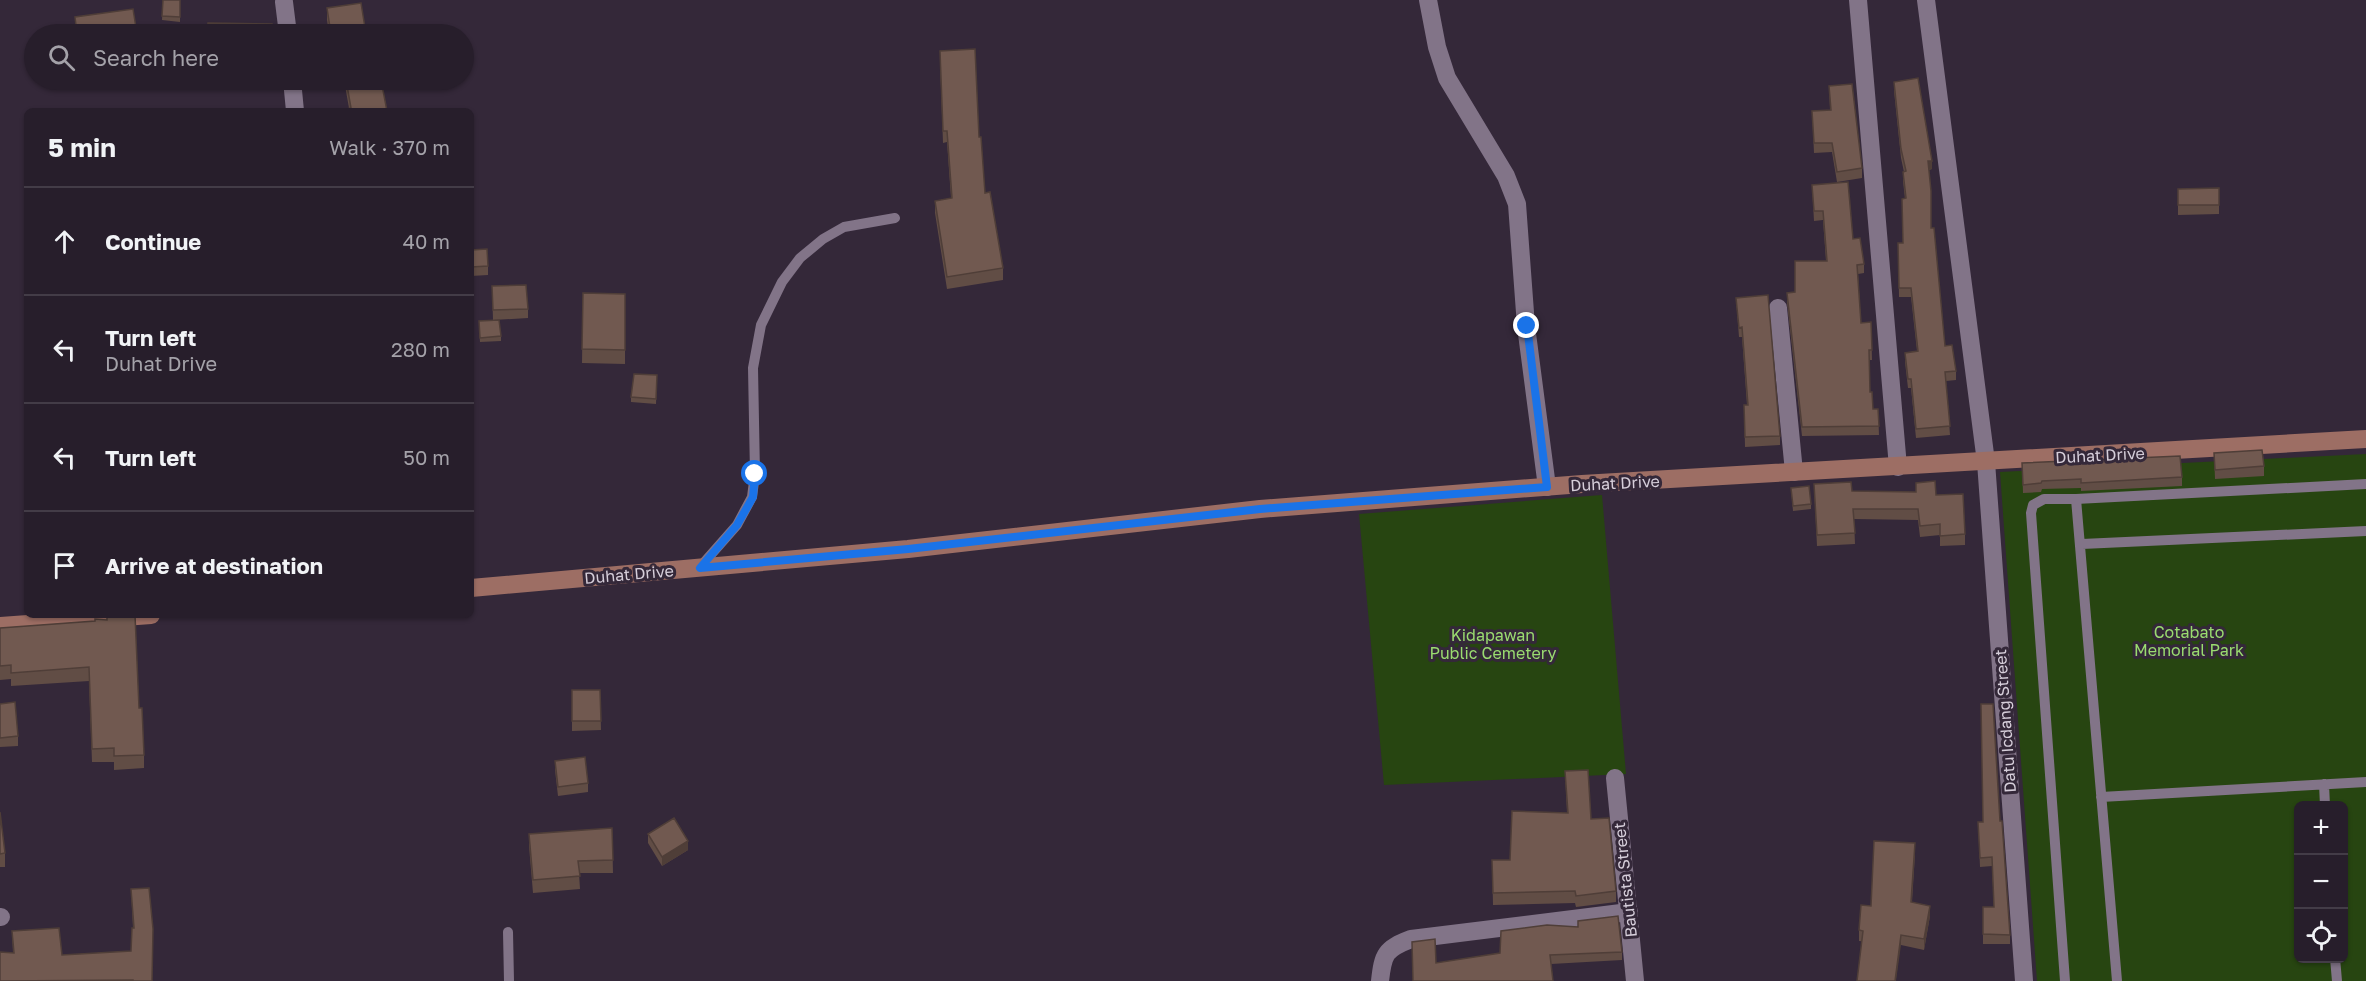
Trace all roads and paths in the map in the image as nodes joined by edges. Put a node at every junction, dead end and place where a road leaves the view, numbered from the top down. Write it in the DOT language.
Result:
graph roads {
  1 [pos="1428,0"];
  2 [pos="1858,0"];
  3 [pos="1926,0"];
  4 [pos="284,2"];
  5 [pos="287,24"];
  6 [pos="293,90"];
  7 [pos="295,108"];
  8 [pos="895,218"];
  9 [pos="1778,308"];
  10 [pos="2366,439"];
  11 [pos="1986,462"];
  12 [pos="1898,467"];
  13 [pos="1794,472"];
  14 [pos="2366,484"];
  15 [pos="1547,487"];
  16 [pos="2076,499"];
  17 [pos="2366,531"];
  18 [pos="2082,544"];
  19 [pos="700,568"];
  20 [pos="474,588"];
  21 [pos="110,618"];
  22 [pos="0,626"];
  23 [pos="1615,778"];
  24 [pos="2366,782"];
  25 [pos="2324,784"];
  26 [pos="2101,797"];
  27 [pos="2325,801"];
  28 [pos="1629,912"];
  29 [pos="508,932"];
  30 [pos="2336,963"];
  31 [pos="509,981"];
  32 [pos="1380,981"];
  33 [pos="1635,981"];
  34 [pos="2024,981"];
  35 [pos="2065,981"];
  36 [pos="2117,981"];
  37 [pos="2337,981"];
  1 -- 15 [label="street"];
  2 -- 12 [label="street"];
  3 -- 11 [label="street, Datu Icdang Street"];
  4 -- 5 [label="street"];
  6 -- 7 [label="street"];
  8 -- 19 [label="lane"];
  9 -- 13 [label="street"];
  10 -- 11 [label="street, Duhat Drive"];
  11 -- 12 [label="street, Duhat Drive"];
  11 -- 34 [label="street, Datu Icdang Street"];
  12 -- 13 [label="street, Duhat Drive"];
  13 -- 15 [label="street, Duhat Drive"];
  14 -- 16 [label="lane"];
  15 -- 19 [label="street, Duhat Drive"];
  16 -- 18 [label="lane"];
  16 -- 35 [label="lane"];
  17 -- 18 [label="lane"];
  18 -- 26 [label="lane"];
  19 -- 20 [label="street, Duhat Drive"];
  21 -- 22 [label="street"];
  23 -- 28 [label="street, Bautista Street"];
  24 -- 25 [label="lane"];
  25 -- 26 [label="lane"];
  25 -- 27 [label="lane"];
  26 -- 36 [label="lane"];
  28 -- 32 [label="street"];
  28 -- 33 [label="street, Bautista Street"];
  29 -- 31 [label="lane"];
  30 -- 37 [label="lane"];
}
